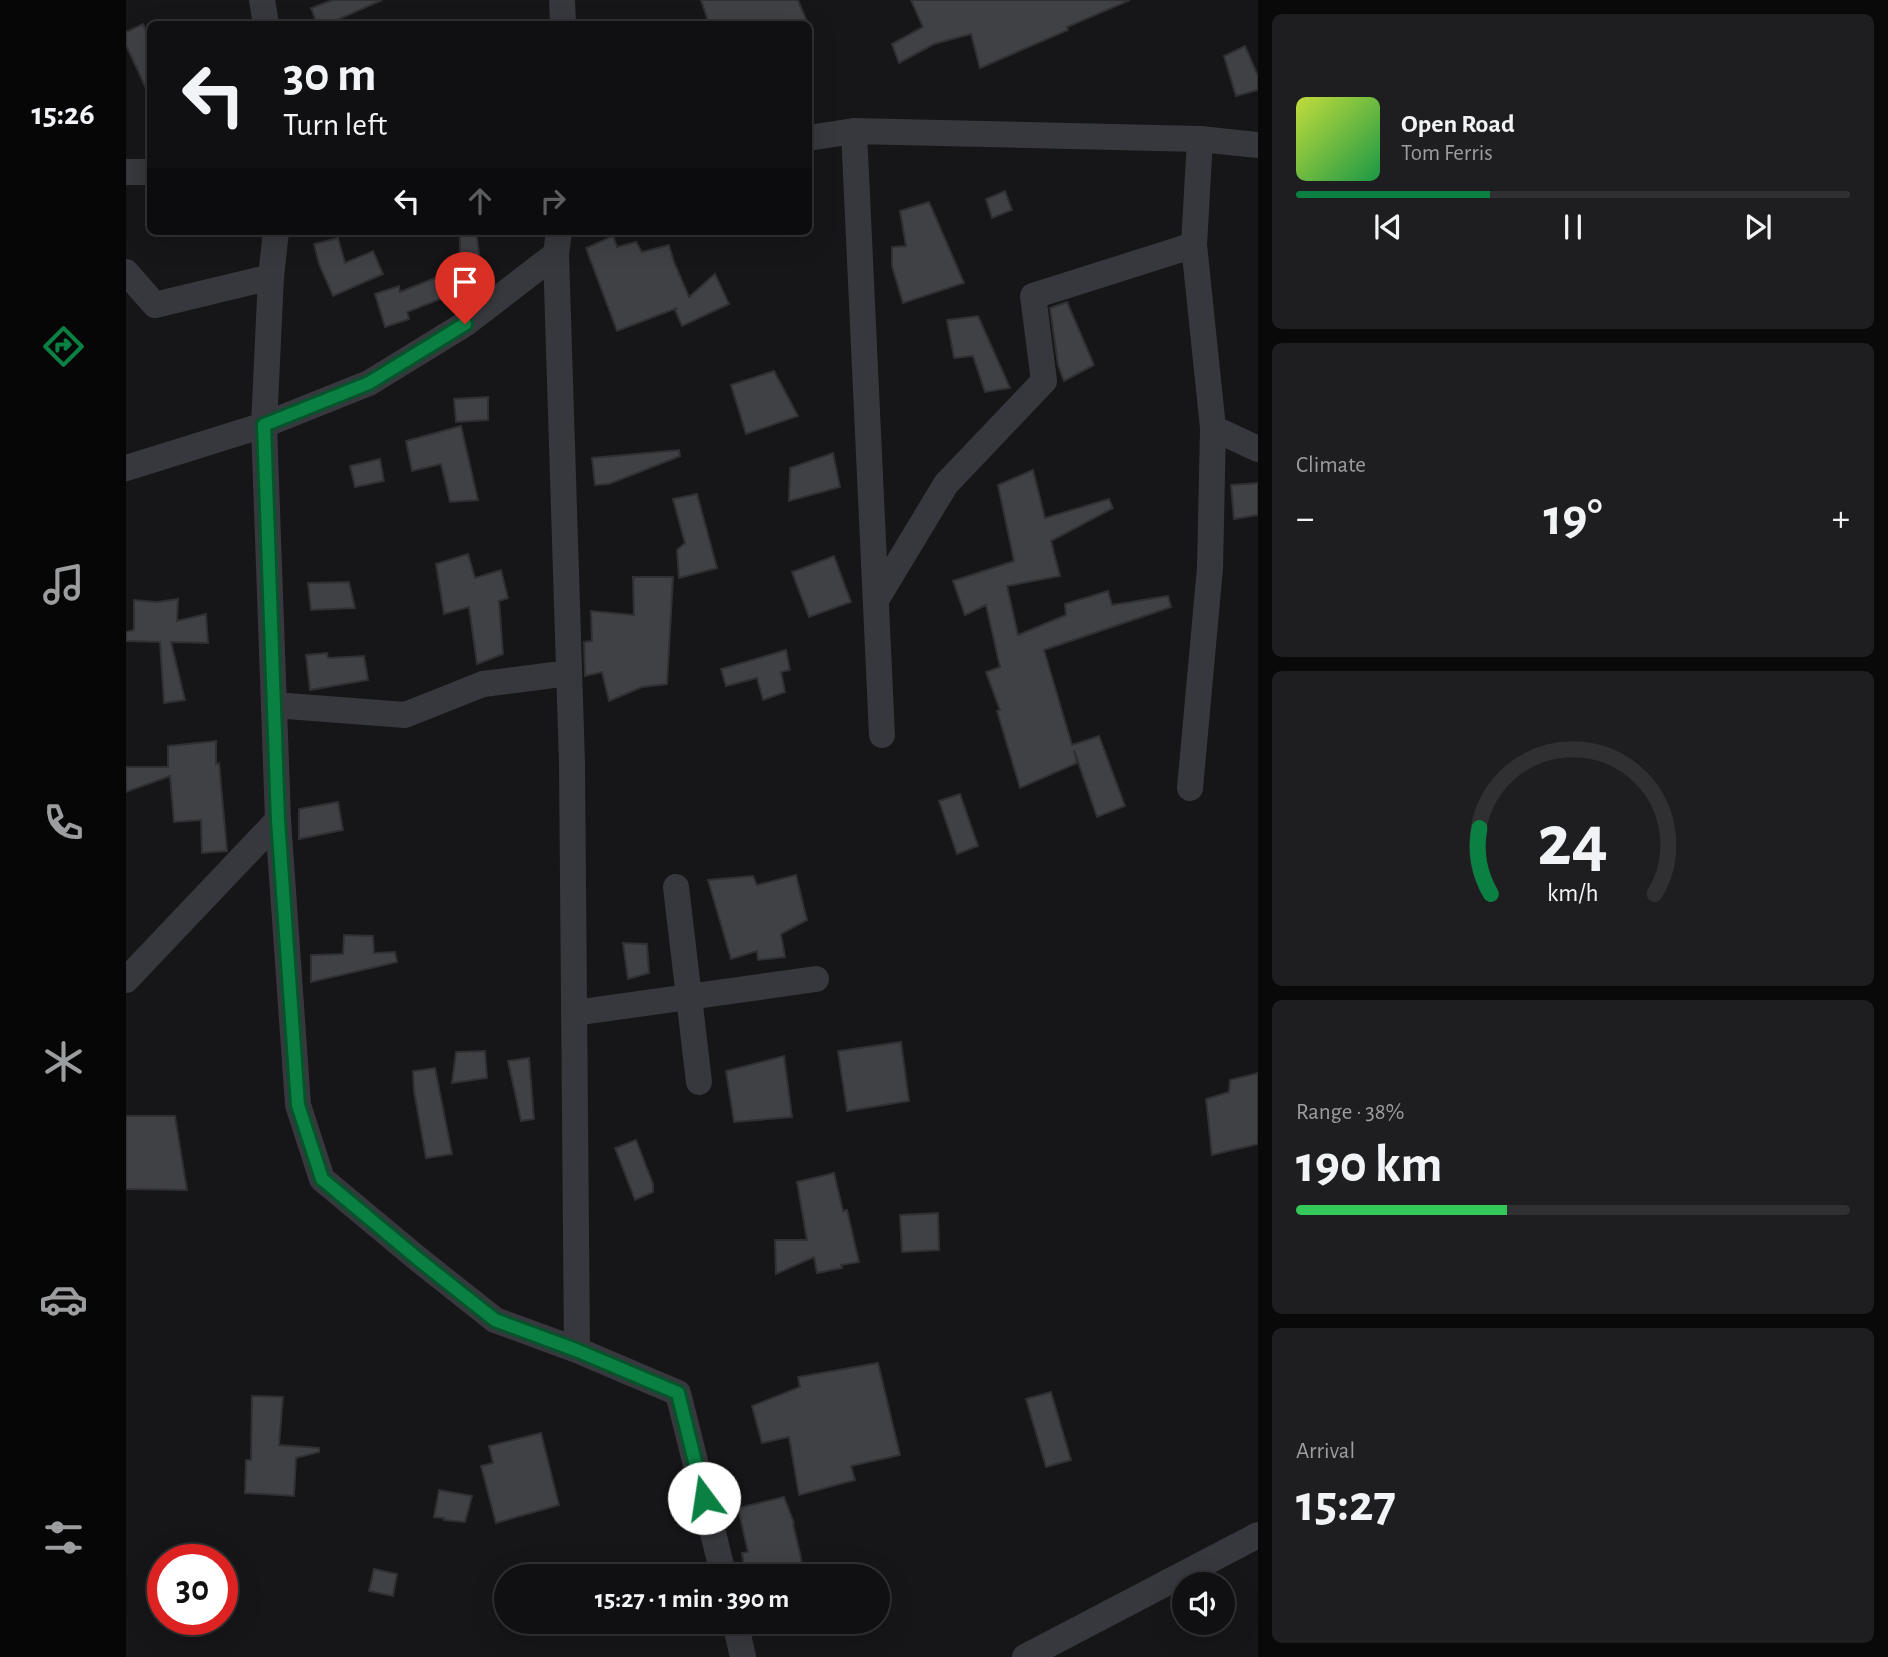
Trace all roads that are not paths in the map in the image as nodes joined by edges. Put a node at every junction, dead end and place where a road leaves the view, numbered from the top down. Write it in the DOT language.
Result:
graph roads {
  1 [pos="262,0"];
  2 [pos="562,0"];
  3 [pos="266,21"];
  4 [pos="564,21"];
  5 [pos="854,131"];
  6 [pos="812,137"];
  7 [pos="1200,139"];
  8 [pos="1258,145"];
  9 [pos="147,172"];
  10 [pos="126,173"];
  11 [pos="276,235"];
  12 [pos="558,242"];
  13 [pos="1195,245"];
  14 [pos="126,272"];
  15 [pos="271,277"];
  16 [pos="264,425"];
  17 [pos="1213,428"];
  18 [pos="1258,449"];
  19 [pos="126,468"];
  20 [pos="876,600"];
  21 [pos="569,673"];
  22 [pos="274,705"];
  23 [pos="882,735"];
  24 [pos="1190,788"];
  25 [pos="278,820"];
  26 [pos="676,887"];
  27 [pos="816,979"];
  28 [pos="126,980"];
  29 [pos="688,997"];
  30 [pos="574,1013"];
  31 [pos="698,1082"];
  32 [pos="576,1350"];
  33 [pos="1258,1535"];
  34 [pos="721,1564"];
  35 [pos="738,1634"];
  36 [pos="743,1657"];
  37 [pos="1025,1657"];
  1 -- 3 [label="street"];
  2 -- 4 [label="street"];
  5 -- 6 [label="street"];
  5 -- 7 [label="street"];
  5 -- 20 [label="street"];
  7 -- 8 [label="street"];
  7 -- 13 [label="street"];
  9 -- 10 [label="street"];
  11 -- 15 [label="street"];
  12 -- 16 [label="street"];
  12 -- 21 [label="street"];
  13 -- 17 [label="street"];
  13 -- 20 [label="street"];
  14 -- 15 [label="street"];
  15 -- 16 [label="street"];
  16 -- 19 [label="street"];
  16 -- 22 [label="street"];
  17 -- 18 [label="street"];
  17 -- 24 [label="street"];
  20 -- 23 [label="street"];
  21 -- 22 [label="street"];
  21 -- 30 [label="street"];
  22 -- 25 [label="street"];
  25 -- 28 [label="street"];
  25 -- 32 [label="street"];
  26 -- 29 [label="street"];
  27 -- 29 [label="street"];
  29 -- 30 [label="street"];
  29 -- 31 [label="street"];
  30 -- 32 [label="street"];
  32 -- 34 [label="street"];
  33 -- 37 [label="street"];
  35 -- 36 [label="street"];
}
